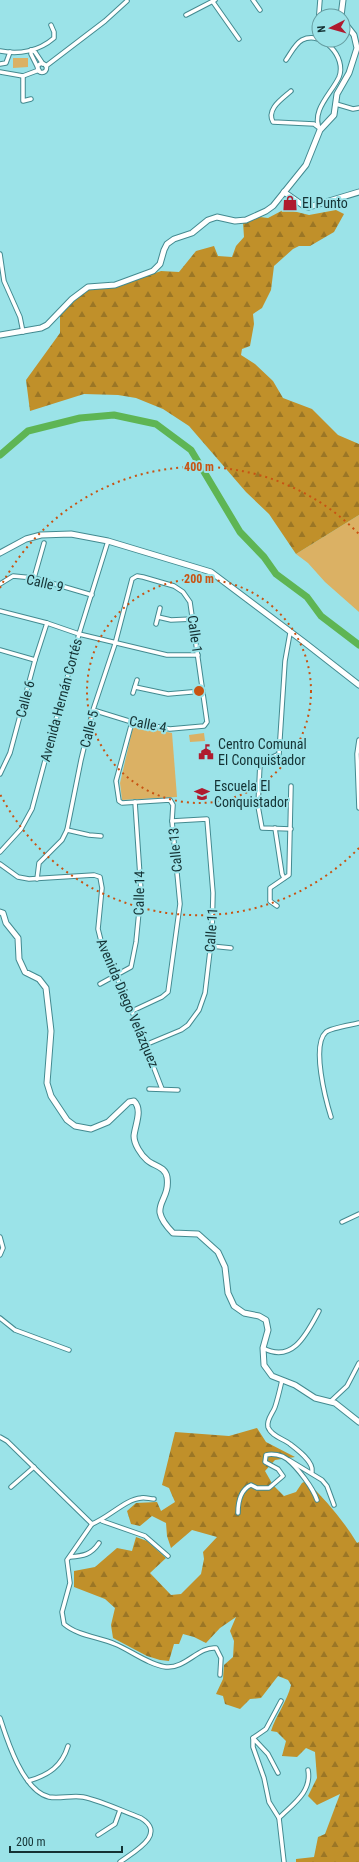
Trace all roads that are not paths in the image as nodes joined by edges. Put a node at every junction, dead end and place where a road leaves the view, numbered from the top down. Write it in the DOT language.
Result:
graph roads {
  1 [pos="253,0"];
  2 [pos="127,1"];
  3 [pos="214,1"];
  4 [pos="260,10"];
  5 [pos="186,15"];
  6 [pos="51,26"];
  7 [pos="351,31"];
  8 [pos="311,38"];
  9 [pos="239,39"];
  10 [pos="332,48"];
  11 [pos="0,50"];
  12 [pos="31,50"];
  13 [pos="10,52"];
  14 [pos="286,60"];
  15 [pos="0,64"];
  16 [pos="45,65"];
  17 [pos="38,69"];
  18 [pos="0,72"];
  19 [pos="23,76"];
  20 [pos="291,91"];
  21 [pos="31,99"];
  22 [pos="336,104"];
  23 [pos="359,108"];
  24 [pos="319,129"];
  25 [pos="284,192"];
  26 [pos="359,192"];
  27 [pos="0,254"];
  28 [pos="1,266"];
  29 [pos="22,332"];
  30 [pos="0,335"];
  31 [pos="108,541"];
  32 [pos="44,543"];
  33 [pos="0,553"];
  34 [pos="137,576"];
  35 [pos="34,578"];
  36 [pos="0,584"];
  37 [pos="92,595"];
  38 [pos="160,608"];
  39 [pos="0,611"];
  40 [pos="158,617"];
  41 [pos="193,619"];
  42 [pos="47,623"];
  43 [pos="156,624"];
  44 [pos="290,633"];
  45 [pos="79,634"];
  46 [pos="115,644"];
  47 [pos="0,650"];
  48 [pos="198,655"];
  49 [pos="35,660"];
  50 [pos="137,680"];
  51 [pos="359,685"];
  52 [pos="135,687"];
  53 [pos="203,691"];
  54 [pos="133,693"];
  55 [pos="93,710"];
  56 [pos="132,722"];
  57 [pos="204,726"];
  58 [pos="359,740"];
  59 [pos="0,774"];
  60 [pos="292,786"];
  61 [pos="135,802"];
  62 [pos="359,808"];
  63 [pos="172,821"];
  64 [pos="276,828"];
  65 [pos="291,829"];
  66 [pos="68,830"];
  67 [pos="101,836"];
  68 [pos="0,852"];
  69 [pos="0,864"];
  70 [pos="284,878"];
  71 [pos="37,879"];
  72 [pos="277,906"];
  73 [pos="0,912"];
  74 [pos="211,946"];
  75 [pos="231,948"];
  76 [pos="117,976"];
  77 [pos="100,984"];
  78 [pos="132,1011"];
  79 [pos="359,1023"];
  80 [pos="145,1045"];
  81 [pos="149,1089"];
  82 [pos="162,1089"];
  83 [pos="178,1090"];
  84 [pos="331,1117"];
  85 [pos="359,1214"];
  86 [pos="342,1222"];
  87 [pos="0,1237"];
  88 [pos="0,1255"];
  89 [pos="318,1311"];
  90 [pos="0,1318"];
  91 [pos="263,1348"];
  92 [pos="70,1350"];
  93 [pos="359,1363"];
  94 [pos="282,1380"];
  95 [pos="331,1401"];
  96 [pos="359,1422"];
  97 [pos="0,1437"];
  98 [pos="286,1458"];
  99 [pos="34,1467"];
  100 [pos="312,1472"];
  101 [pos="11,1487"];
  102 [pos="154,1499"];
  103 [pos="317,1500"];
  104 [pos="334,1505"];
  105 [pos="238,1514"];
  106 [pos="102,1520"];
  107 [pos="92,1524"];
  108 [pos="99,1543"];
  109 [pos="168,1556"];
  110 [pos="70,1557"];
  111 [pos="220,1675"];
  112 [pos="281,1701"];
  113 [pos="0,1718"];
  114 [pos="253,1738"];
  115 [pos="68,1746"];
  116 [pos="308,1770"];
  117 [pos="278,1773"];
  118 [pos="28,1781"];
  119 [pos="120,1810"];
  120 [pos="279,1818"];
  121 [pos="98,1836"];
  122 [pos="120,1862"];
  123 [pos="284,1862"];
  1 -- 4 [label="street"];
  2 -- 16 [label="street"];
  3 -- 5 [label="street"];
  3 -- 9 [label="street"];
  6 -- 12 [label="street"];
  7 -- 22 [label="street"];
  8 -- 14 [label="street"];
  10 -- 24 [label="street"];
  11 -- 13 [label="street"];
  12 -- 13 [label="street"];
  12 -- 16 [label="street"];
  12 -- 17 [label="street"];
  13 -- 15 [label="street"];
  16 -- 17 [label="street"];
  16 -- 17 [label="street"];
  17 -- 19 [label="street"];
  18 -- 19 [label="street"];
  19 -- 21 [label="street"];
  20 -- 24 [label="street"];
  22 -- 23 [label="street"];
  22 -- 24 [label="street"];
  24 -- 25 [label="street"];
  25 -- 26 [label="street"];
  25 -- 29 [label="street"];
  27 -- 28 [label="street"];
  28 -- 29 [label="street"];
  29 -- 30 [label="street"];
  31 -- 33 [label="street"];
  31 -- 37 [label="street, Avenida Hernán Cortés"];
  31 -- 44 [label="street"];
  32 -- 35 [label="street"];
  34 -- 41 [label="street, Calle 1"];
  34 -- 46 [label="street, Calle 5"];
  35 -- 36 [label="street, Calle 9"];
  35 -- 37 [label="street, Calle 9"];
  37 -- 45 [label="street, Avenida Hernán Cortés"];
  38 -- 40 [label="street"];
  39 -- 42 [label="street"];
  40 -- 41 [label="street"];
  40 -- 43 [label="street"];
  41 -- 48 [label="street, Calle 1"];
  42 -- 45 [label="street"];
  42 -- 49 [label="street, Calle 6"];
  44 -- 51 [label="street"];
  44 -- 64 [label="street"];
  45 -- 46 [label="street"];
  45 -- 68 [label="street, Avenida Hernán Cortés"];
  46 -- 48 [label="street"];
  46 -- 55 [label="street, Calle 5"];
  47 -- 49 [label="street"];
  48 -- 53 [label="street, Calle 1"];
  49 -- 59 [label="street, Calle 6"];
  50 -- 52 [label="street"];
  52 -- 53 [label="street"];
  52 -- 54 [label="street"];
  53 -- 57 [label="street, Calle 1"];
  55 -- 56 [label="street, Calle 4"];
  55 -- 66 [label="street, Calle 5"];
  56 -- 57 [label="street, Calle 4"];
  56 -- 61 [label="street, Calle 13"];
  58 -- 62 [label="street"];
  60 -- 65 [label="street"];
  61 -- 63 [label="street, Calle 13"];
  61 -- 76 [label="street, Calle 14"];
  63 -- 74 [label="street, Calle 11"];
  63 -- 78 [label="street, Calle 13"];
  64 -- 65 [label="street"];
  64 -- 70 [label="street"];
  65 -- 70 [label="street"];
  66 -- 67 [label="street"];
  66 -- 71 [label="street, Calle 5"];
  69 -- 71 [label="street, Avenida Diego Velázquez"];
  70 -- 72 [label="street"];
  71 -- 76 [label="street, Avenida Diego Velázquez"];
  73 -- 91 [label="street"];
  74 -- 75 [label="street"];
  74 -- 80 [label="street, Calle 11"];
  76 -- 77 [label="street, Calle 14"];
  76 -- 78 [label="street, Avenida Diego Velázquez"];
  78 -- 80 [label="street, Avenida Diego Velázquez"];
  79 -- 84 [label="street"];
  80 -- 82 [label="street, Avenida Diego Velázquez"];
  81 -- 82 [label="street"];
  82 -- 83 [label="street"];
  85 -- 86 [label="street"];
  87 -- 88 [label="street"];
  89 -- 91 [label="street"];
  90 -- 92 [label="street"];
  91 -- 94 [label="street"];
  93 -- 95 [label="street"];
  94 -- 95 [label="street"];
  94 -- 100 [label="street"];
  95 -- 96 [label="street"];
  97 -- 99 [label="street"];
  98 -- 100 [label="street"];
  98 -- 103 [label="street"];
  98 -- 105 [label="street"];
  99 -- 101 [label="street"];
  99 -- 107 [label="street"];
  100 -- 104 [label="street"];
  102 -- 106 [label="street"];
  106 -- 107 [label="street"];
  106 -- 109 [label="street"];
  107 -- 110 [label="street"];
  108 -- 110 [label="street"];
  110 -- 111 [label="street"];
  112 -- 114 [label="street"];
  113 -- 118 [label="street"];
  114 -- 117 [label="street"];
  114 -- 120 [label="street"];
  115 -- 118 [label="street"];
  116 -- 120 [label="street"];
  118 -- 119 [label="street"];
  119 -- 121 [label="street"];
  119 -- 122 [label="street"];
  120 -- 123 [label="street"];
}
